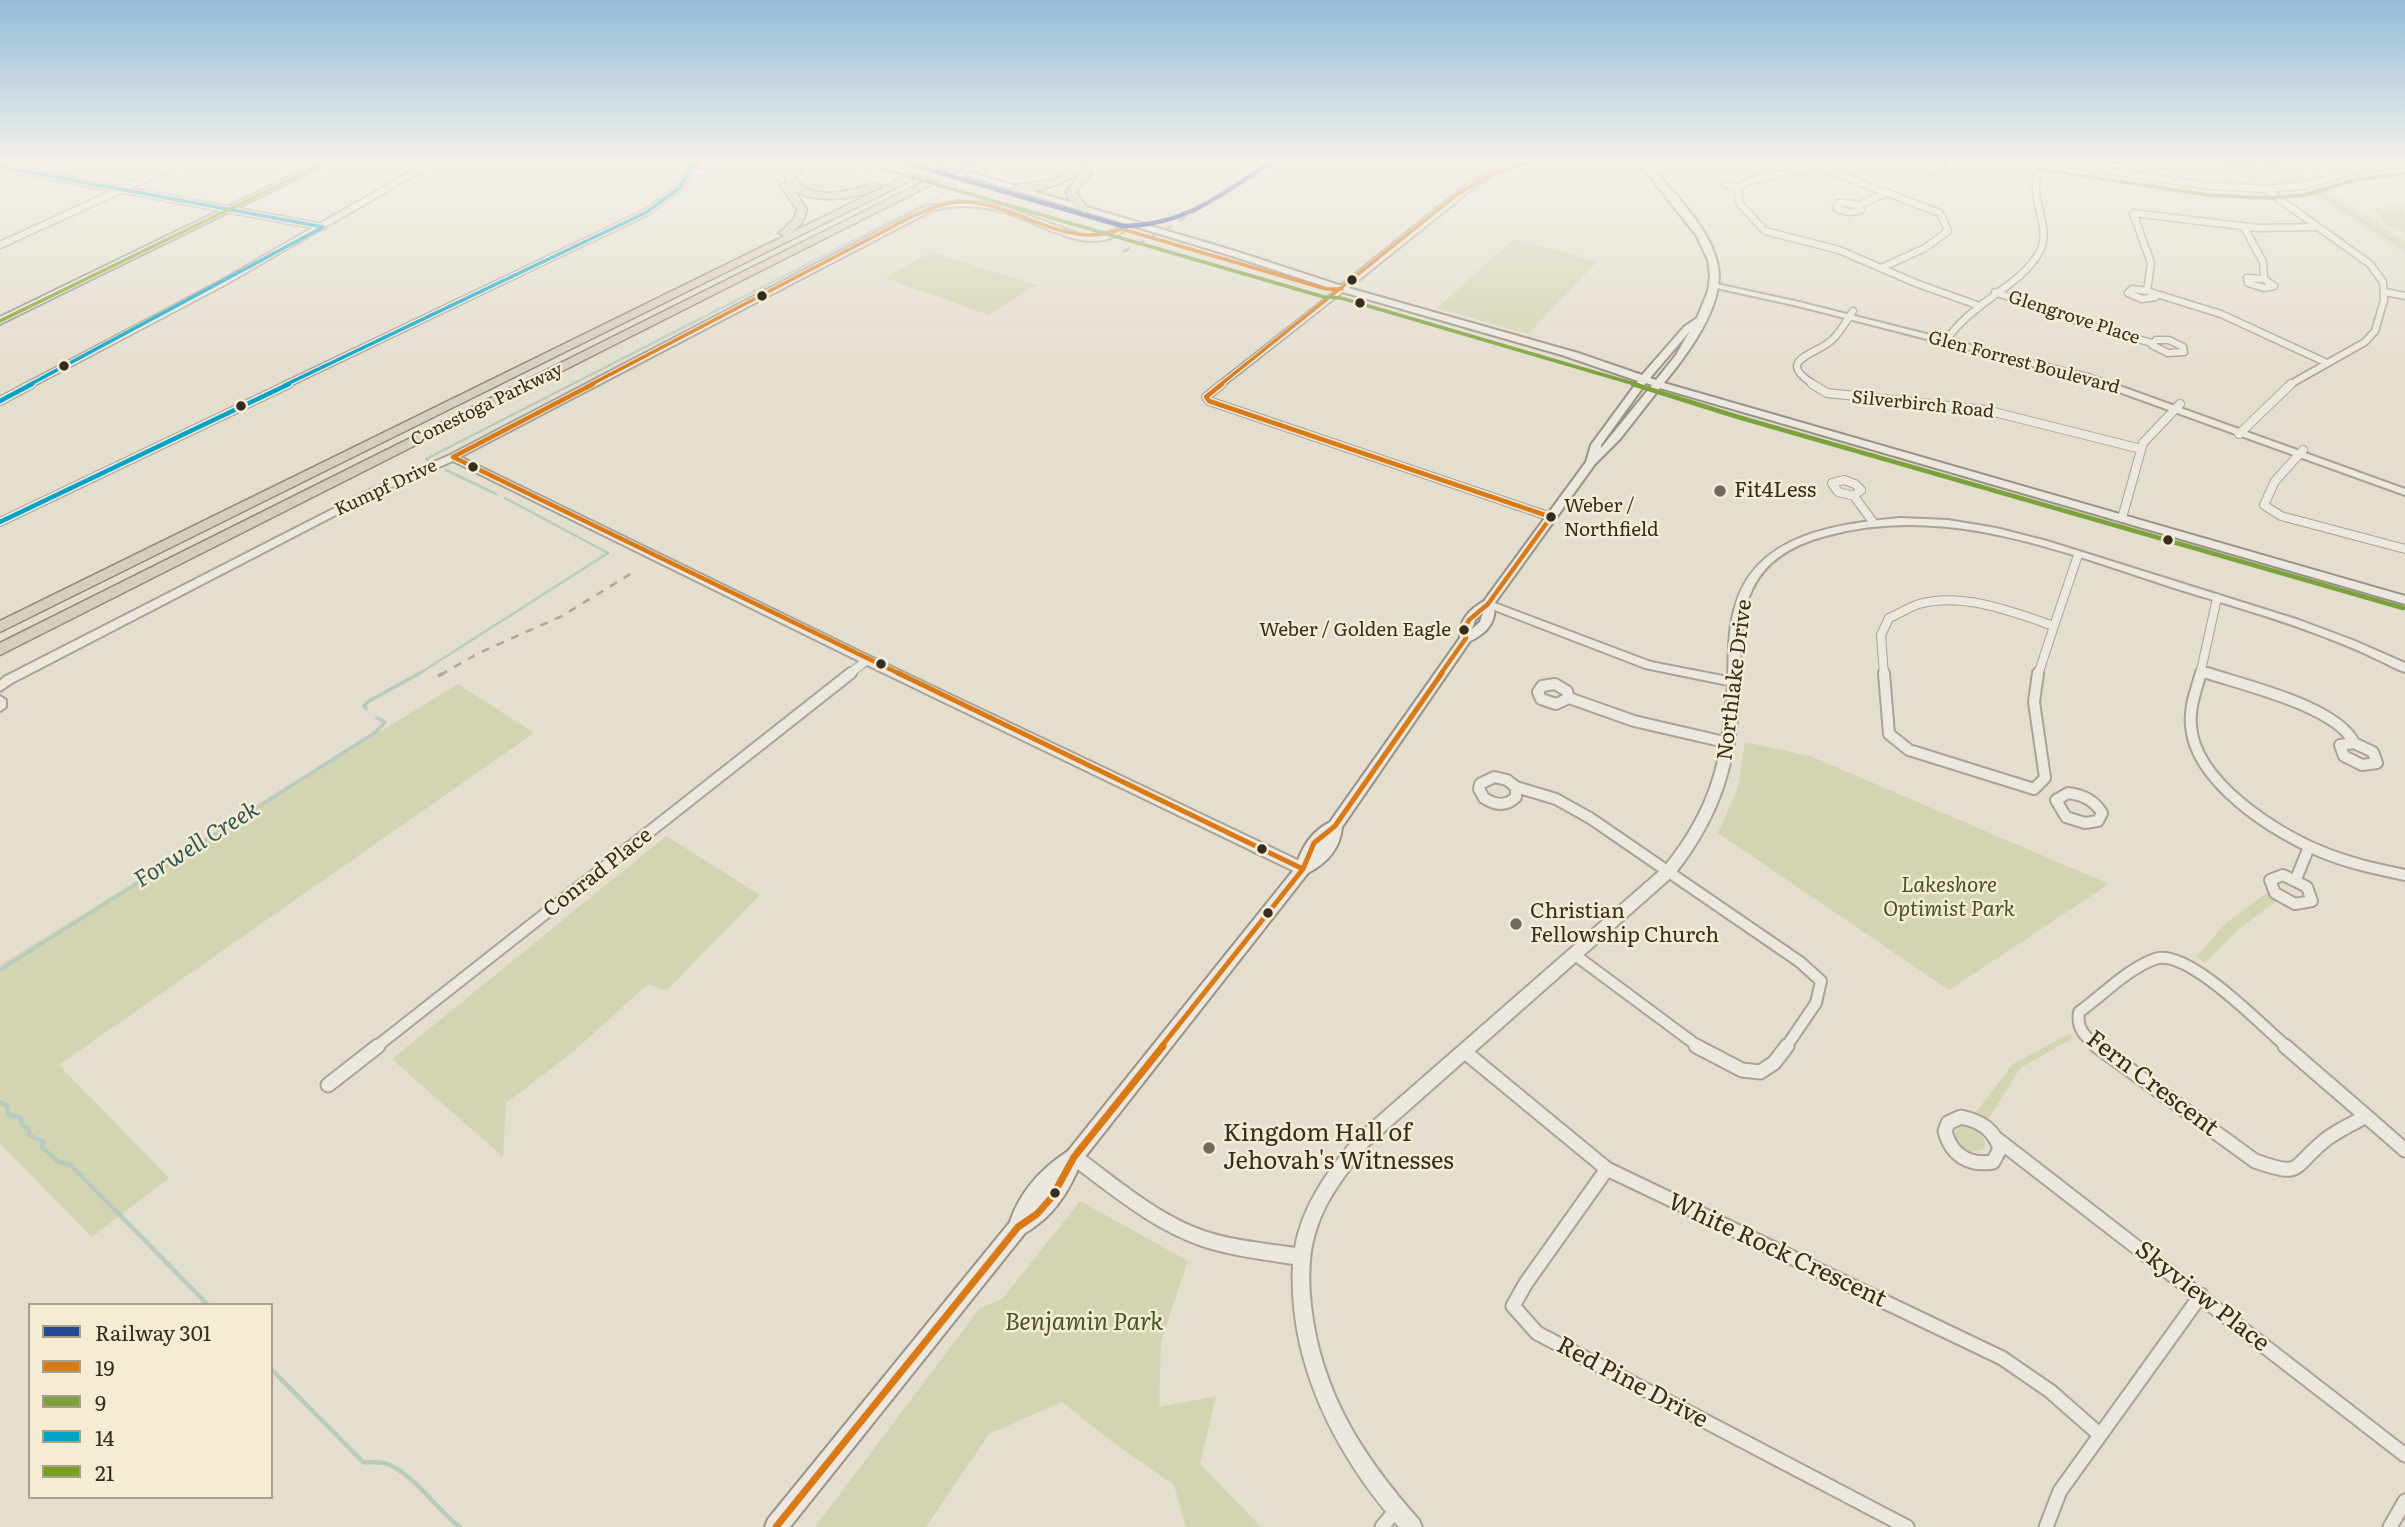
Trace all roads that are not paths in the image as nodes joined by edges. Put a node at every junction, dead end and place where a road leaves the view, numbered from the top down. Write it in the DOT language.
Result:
graph roads {
  1 [pos="30,231"];
  2 [pos="180,231"];
  3 [pos="315,231"];
  4 [pos="607,231"];
  5 [pos="785,231"];
  6 [pos="804,231"];
  7 [pos="834,231"];
  8 [pos="887,231"];
  9 [pos="1065,231"];
  10 [pos="1118,231"];
  11 [pos="1133,231"];
  12 [pos="1147,231"];
  13 [pos="1414,231"];
  14 [pos="1697,231"];
  15 [pos="1766,231"];
  16 [pos="1948,231"];
  17 [pos="2042,231"];
  18 [pos="2140,231"];
  19 [pos="2246,231"];
  20 [pos="2324,231"];
  21 [pos="1171,239"];
  22 [pos="0,245"];
  23 [pos="734,267"];
  24 [pos="1881,268"];
  25 [pos="2264,279"];
  26 [pos="1715,283"];
  27 [pos="1342,289"];
  28 [pos="2147,291"];
  29 [pos="1995,292"];
  30 [pos="2385,292"];
  31 [pos="2405,296"];
  32 [pos="2156,297"];
  33 [pos="1977,305"];
  34 [pos="1852,314"];
  35 [pos="1701,320"];
  36 [pos="0,321"];
  37 [pos="1947,338"];
  38 [pos="2152,343"];
  39 [pos="2325,362"];
  40 [pos="1645,377"];
  41 [pos="1661,382"];
  42 [pos="0,401"];
  43 [pos="2177,407"];
  44 [pos="2242,431"];
  45 [pos="2141,449"];
  46 [pos="2301,453"];
  47 [pos="453,457"];
  48 [pos="1591,462"];
  49 [pos="2334,465"];
  50 [pos="2405,485"];
  51 [pos="2405,492"];
  52 [pos="1854,496"];
  53 [pos="1551,517"];
  54 [pos="2122,518"];
  55 [pos="0,522"];
  56 [pos="1874,522"];
  57 [pos="2405,549"];
  58 [pos="2078,555"];
  59 [pos="2217,598"];
  60 [pos="2405,600"];
  61 [pos="1488,604"];
  62 [pos="2054,626"];
  63 [pos="0,627"];
  64 [pos="0,650"];
  65 [pos="867,660"];
  66 [pos="2405,668"];
  67 [pos="2201,671"];
  68 [pos="1734,682"];
  69 [pos="0,687"];
  70 [pos="1569,698"];
  71 [pos="0,700"];
  72 [pos="0,707"];
  73 [pos="1730,743"];
  74 [pos="2354,743"];
  75 [pos="2040,785"];
  76 [pos="1516,787"];
  77 [pos="2058,796"];
  78 [pos="2309,847"];
  79 [pos="1303,869"];
  80 [pos="1669,871"];
  81 [pos="2405,875"];
  82 [pos="2296,879"];
  83 [pos="1575,955"];
  84 [pos="1465,1052"];
  85 [pos="328,1085"];
  86 [pos="2368,1116"];
  87 [pos="1998,1140"];
  88 [pos="2405,1150"];
  89 [pos="1074,1157"];
  90 [pos="1607,1169"];
  91 [pos="1302,1256"];
  92 [pos="2201,1295"];
  93 [pos="2099,1434"];
  94 [pos="2405,1455"];
  95 [pos="2405,1501"];
  96 [pos="1396,1510"];
  97 [pos="776,1527"];
  98 [pos="1382,1527"];
  99 [pos="1412,1527"];
  100 [pos="1907,1527"];
  101 [pos="2046,1527"];
  102 [pos="2390,1527"];
  1 -- 22 [label="street"];
  2 -- 36 [label="main road"];
  3 -- 42 [label="street"];
  4 -- 55 [label="street"];
  5 -- 23 [label="highway"];
  6 -- 23 [label="highway, Conestoga Parkway"];
  7 -- 64 [label="highway, Conestoga Parkway"];
  8 -- 47 [label="street, Kumpf Drive"];
  9 -- 10 [label="street, Kumpf Drive"];
  11 -- 21 [label="main road"];
  12 -- 21 [label="main road"];
  13 -- 27 [label="street"];
  14 -- 26 [label="main road"];
  15 -- 24 [label="street"];
  16 -- 24 [label="street"];
  17 -- 29 [label="street"];
  18 -- 28 [label="street"];
  19 -- 25 [label="street"];
  20 -- 30 [label="street"];
  21 -- 27 [label="main road"];
  23 -- 63 [label="highway, Conestoga Parkway"];
  24 -- 33 [label="street"];
  26 -- 34 [label="street, Glen Forrest Boulevard"];
  26 -- 35 [label="main road"];
  27 -- 40 [label="main road"];
  27 -- 53 [label="street"];
  28 -- 32 [label="street"];
  28 -- 32 [label="street"];
  29 -- 33 [label="street"];
  29 -- 38 [label="street, Glengrove Place"];
  30 -- 31 [label="street"];
  30 -- 39 [label="street"];
  32 -- 39 [label="street"];
  33 -- 37 [label="street"];
  34 -- 37 [label="street, Glen Forrest Boulevard"];
  34 -- 45 [label="street, Silverbirch Road"];
  35 -- 40 [label="main road"];
  35 -- 41 [label="main road"];
  37 -- 43 [label="street, Glen Forrest Boulevard"];
  39 -- 44 [label="street"];
  40 -- 41 [label="main road"];
  40 -- 48 [label="main road"];
  41 -- 48 [label="main road"];
  41 -- 54 [label="main road"];
  43 -- 44 [label="street, Glen Forrest Boulevard"];
  43 -- 45 [label="street"];
  44 -- 46 [label="street, Glen Forrest Boulevard"];
  45 -- 54 [label="street"];
  46 -- 49 [label="street, Glen Forrest Boulevard"];
  46 -- 57 [label="street"];
  47 -- 65 [label="street"];
  47 -- 69 [label="street, Kumpf Drive"];
  48 -- 53 [label="main road"];
  49 -- 50 [label="street, Glen Forrest Boulevard"];
  49 -- 51 [label="street, Glen Forrest Boulevard"];
  52 -- 56 [label="street"];
  53 -- 61 [label="main road"];
  54 -- 60 [label="main road"];
  56 -- 58 [label="street, Northlake Drive"];
  56 -- 68 [label="street, Northlake Drive"];
  58 -- 59 [label="street, Northlake Drive"];
  58 -- 62 [label="street"];
  59 -- 66 [label="street, Northlake Drive"];
  59 -- 67 [label="street"];
  61 -- 68 [label="street"];
  61 -- 79 [label="main road"];
  62 -- 75 [label="street"];
  62 -- 75 [label="street"];
  65 -- 79 [label="street"];
  65 -- 85 [label="street, Conrad Place"];
  67 -- 74 [label="street"];
  67 -- 78 [label="street"];
  68 -- 73 [label="street, Northlake Drive"];
  70 -- 73 [label="street"];
  71 -- 72 [label="street"];
  73 -- 80 [label="street, Northlake Drive"];
  75 -- 77 [label="street"];
  76 -- 80 [label="street"];
  78 -- 81 [label="street"];
  78 -- 82 [label="street"];
  79 -- 89 [label="main road"];
  80 -- 83 [label="street, Northlake Drive"];
  80 -- 83 [label="street"];
  83 -- 84 [label="street, Northlake Drive"];
  84 -- 90 [label="street, White Rock Crescent"];
  84 -- 91 [label="street, Northlake Drive"];
  86 -- 86 [label="street, Fern Crescent"];
  86 -- 88 [label="street, Fern Crescent"];
  87 -- 87 [label="street, Skyview Place"];
  87 -- 92 [label="street, Skyview Place"];
  89 -- 91 [label="street"];
  89 -- 97 [label="main road"];
  90 -- 93 [label="street, White Rock Crescent"];
  90 -- 100 [label="street, Red Pine Drive"];
  91 -- 96 [label="street, Northlake Drive"];
  92 -- 93 [label="street"];
  92 -- 94 [label="street, Skyview Place"];
  93 -- 101 [label="street"];
  95 -- 102 [label="street"];
  96 -- 98 [label="street"];
  96 -- 99 [label="street, Northlake Drive"];
}
